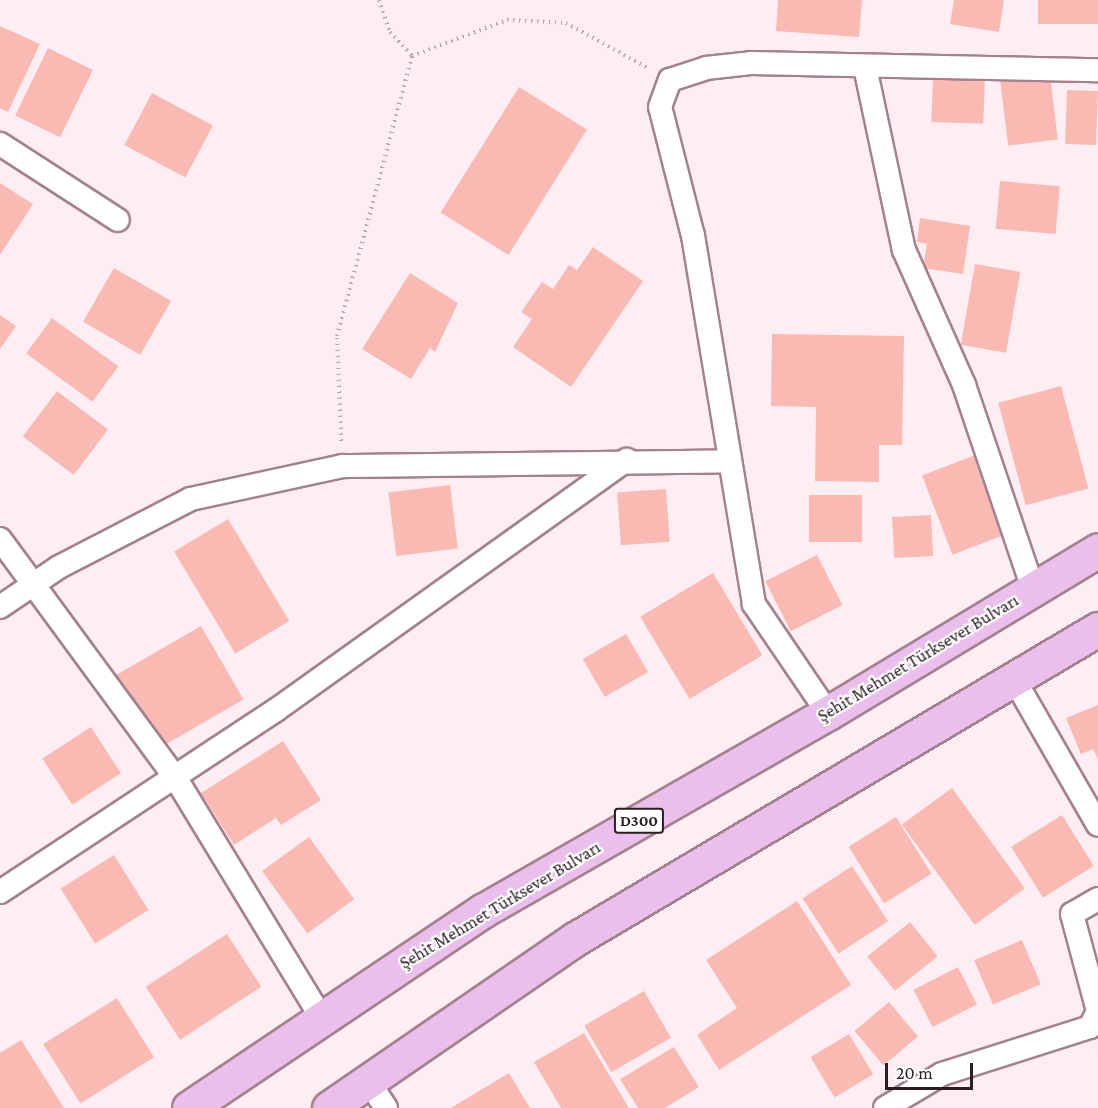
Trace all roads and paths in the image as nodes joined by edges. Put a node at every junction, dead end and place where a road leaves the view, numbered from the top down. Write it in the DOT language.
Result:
graph roads {
  1 [pos="379,0"];
  2 [pos="412,56"];
  3 [pos="865,67"];
  4 [pos="1098,70"];
  5 [pos="670,80"];
  6 [pos="0,144"];
  7 [pos="118,220"];
  8 [pos="627,460"];
  9 [pos="728,461"];
  10 [pos="342,466"];
  11 [pos="0,539"];
  12 [pos="1098,550"];
  13 [pos="36,583"];
  14 [pos="1033,589"];
  15 [pos="0,607"];
  16 [pos="1098,629"];
  17 [pos="1014,679"];
  18 [pos="828,713"];
  19 [pos="175,777"];
  20 [pos="1098,825"];
  21 [pos="0,892"];
  22 [pos="1098,899"];
  23 [pos="1098,1011"];
  24 [pos="321,1017"];
  25 [pos="368,1081"];
  26 [pos="189,1108"];
  27 [pos="329,1108"];
  28 [pos="386,1108"];
  29 [pos="885,1108"];
  1 -- 2 [label="path"];
  2 -- 5 [label="path"];
  2 -- 10 [label="path"];
  3 -- 4 [label="street"];
  3 -- 5 [label="street"];
  3 -- 14 [label="street"];
  5 -- 9 [label="street"];
  6 -- 7 [label="street"];
  8 -- 9 [label="street"];
  8 -- 10 [label="street"];
  8 -- 19 [label="street"];
  9 -- 18 [label="street"];
  10 -- 13 [label="street"];
  11 -- 13 [label="street"];
  12 -- 14 [label="highway, Şehit Mehmet Türksever Bulvarı / D300"];
  13 -- 15 [label="street"];
  13 -- 19 [label="street"];
  14 -- 18 [label="highway, Şehit Mehmet Türksever Bulvarı / D300"];
  16 -- 17 [label="highway"];
  17 -- 20 [label="street"];
  17 -- 25 [label="highway"];
  18 -- 24 [label="highway, Şehit Mehmet Türksever Bulvarı / D300"];
  19 -- 21 [label="street"];
  19 -- 24 [label="street"];
  22 -- 23 [label="street"];
  23 -- 29 [label="street"];
  24 -- 26 [label="highway, Şehit Mehmet Türksever Bulvarı / D300"];
  25 -- 27 [label="highway"];
  25 -- 28 [label="street"];
}
